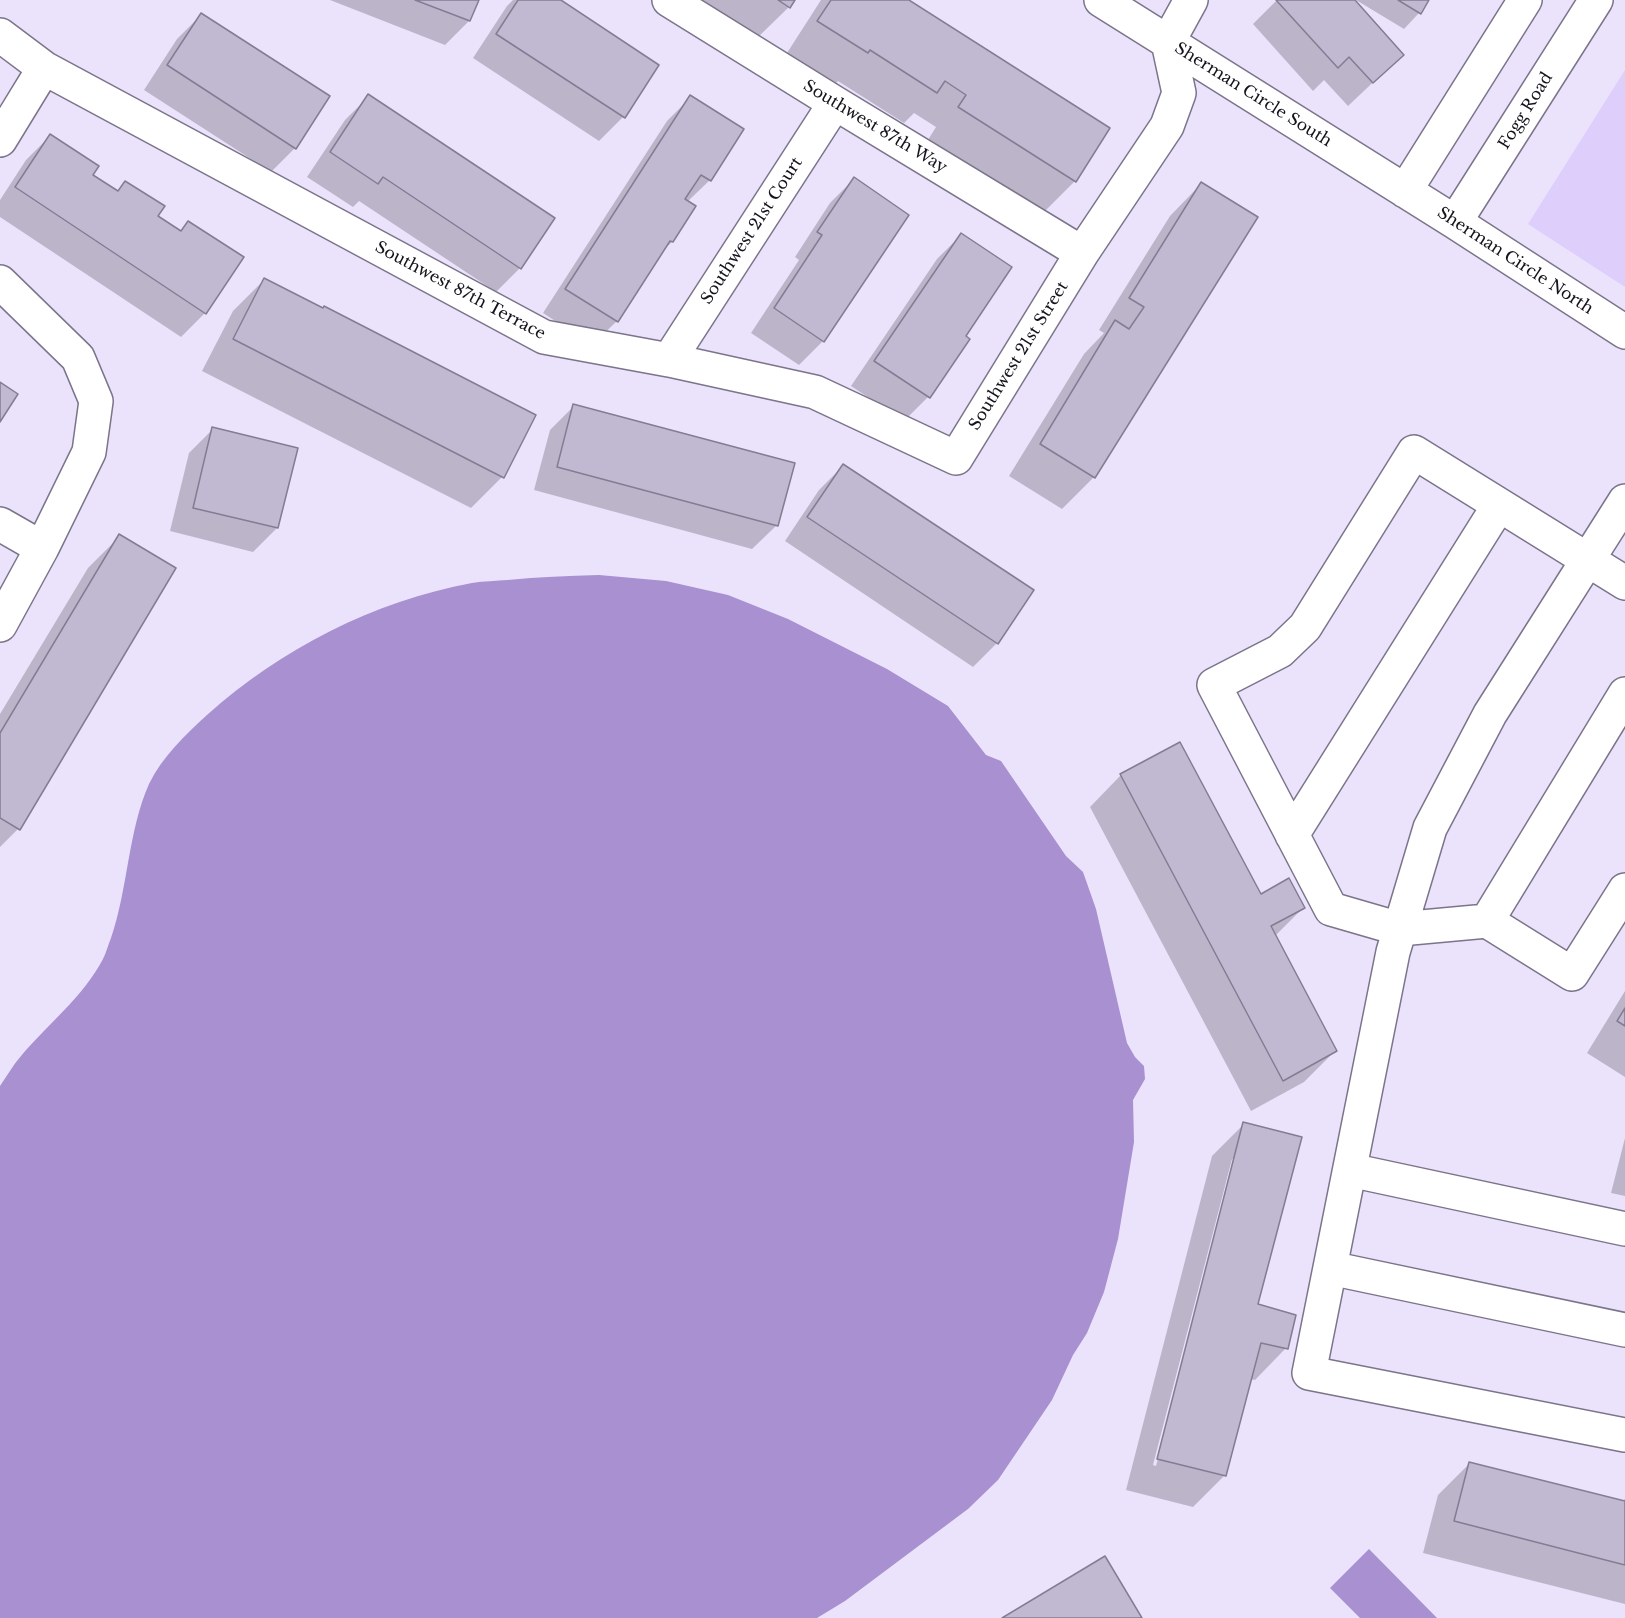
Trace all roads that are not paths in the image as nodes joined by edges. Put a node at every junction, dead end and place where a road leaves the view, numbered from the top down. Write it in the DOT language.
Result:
graph roads {
  1 [pos="669,0"];
  2 [pos="1101,0"];
  3 [pos="1191,0"];
  4 [pos="1525,0"];
  5 [pos="1596,0"];
  6 [pos="0,35"];
  7 [pos="1168,42"];
  8 [pos="44,68"];
  9 [pos="835,103"];
  10 [pos="0,140"];
  11 [pos="1405,191"];
  12 [pos="1455,222"];
  13 [pos="1082,253"];
  14 [pos="0,282"];
  15 [pos="1625,332"];
  16 [pos="669,360"];
  17 [pos="956,458"];
  18 [pos="1625,501"];
  19 [pos="1499,505"];
  20 [pos="0,524"];
  21 [pos="42,548"];
  22 [pos="1587,560"];
  23 [pos="1625,583"];
  24 [pos="0,625"];
  25 [pos="1625,694"];
  26 [pos="1292,835"];
  27 [pos="1625,890"];
  28 [pos="1486,921"];
  29 [pos="1400,930"];
  30 [pos="1350,1170"];
  31 [pos="1625,1229"];
  32 [pos="1330,1268"];
  33 [pos="1625,1330"];
  34 [pos="1625,1436"];
  1 -- 9 [label="street, Southwest 87th Way"];
  2 -- 7 [label="street, Sherman Circle South"];
  3 -- 7 [label="street"];
  4 -- 11 [label="street"];
  5 -- 12 [label="street, Fogg Road"];
  6 -- 8 [label="street, Southwest 87th Terrace"];
  7 -- 11 [label="street, Sherman Circle South"];
  7 -- 13 [label="street, Southwest 21st Street"];
  8 -- 10 [label="street"];
  8 -- 16 [label="street, Southwest 87th Terrace"];
  9 -- 13 [label="street, Southwest 87th Way"];
  9 -- 16 [label="street, Southwest 21st Court"];
  11 -- 12 [label="street, Sherman Circle North"];
  12 -- 15 [label="street, Sherman Circle North"];
  13 -- 17 [label="street, Southwest 21st Street"];
  14 -- 21 [label="street"];
  16 -- 17 [label="street, Southwest 87th Terrace"];
  18 -- 22 [label="street"];
  19 -- 22 [label="street"];
  19 -- 26 [label="street"];
  19 -- 26 [label="street"];
  20 -- 21 [label="street"];
  21 -- 24 [label="street"];
  22 -- 23 [label="street"];
  22 -- 29 [label="street"];
  25 -- 28 [label="street"];
  26 -- 29 [label="street"];
  27 -- 28 [label="street"];
  28 -- 29 [label="street"];
  29 -- 30 [label="street"];
  30 -- 31 [label="street"];
  30 -- 32 [label="street"];
  32 -- 33 [label="street"];
  32 -- 34 [label="street"];
}
